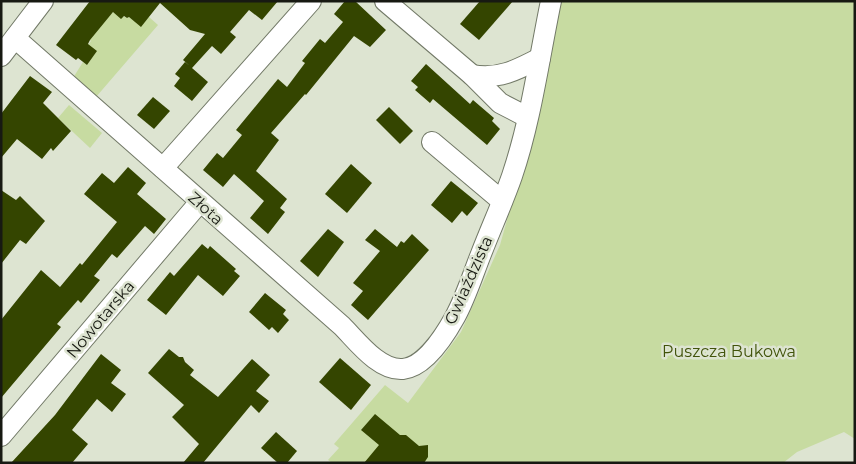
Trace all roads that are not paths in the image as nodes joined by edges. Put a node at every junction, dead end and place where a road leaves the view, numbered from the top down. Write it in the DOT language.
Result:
graph roads {
  1 [pos="43,1"];
  2 [pos="311,1"];
  3 [pos="551,1"];
  4 [pos="386,2"];
  5 [pos="15,38"];
  6 [pos="1,56"];
  7 [pos="540,58"];
  8 [pos="472,75"];
  9 [pos="527,117"];
  10 [pos="432,142"];
  11 [pos="162,168"];
  12 [pos="502,201"];
  13 [pos="199,203"];
  14 [pos="402,369"];
  15 [pos="1,436"];
  1 -- 5 [label="street"];
  2 -- 11 [label="street"];
  3 -- 7 [label="street, Gwiaździsta"];
  4 -- 8 [label="street"];
  5 -- 6 [label="street"];
  5 -- 11 [label="street, Złota"];
  7 -- 8 [label="street"];
  7 -- 9 [label="street, Gwiaździsta"];
  8 -- 9 [label="street"];
  9 -- 12 [label="street, Gwiaździsta"];
  10 -- 12 [label="street"];
  11 -- 13 [label="street, Złota"];
  12 -- 14 [label="street, Gwiaździsta"];
  13 -- 14 [label="street, Złota"];
  13 -- 15 [label="street, Nowotarska"];
}
